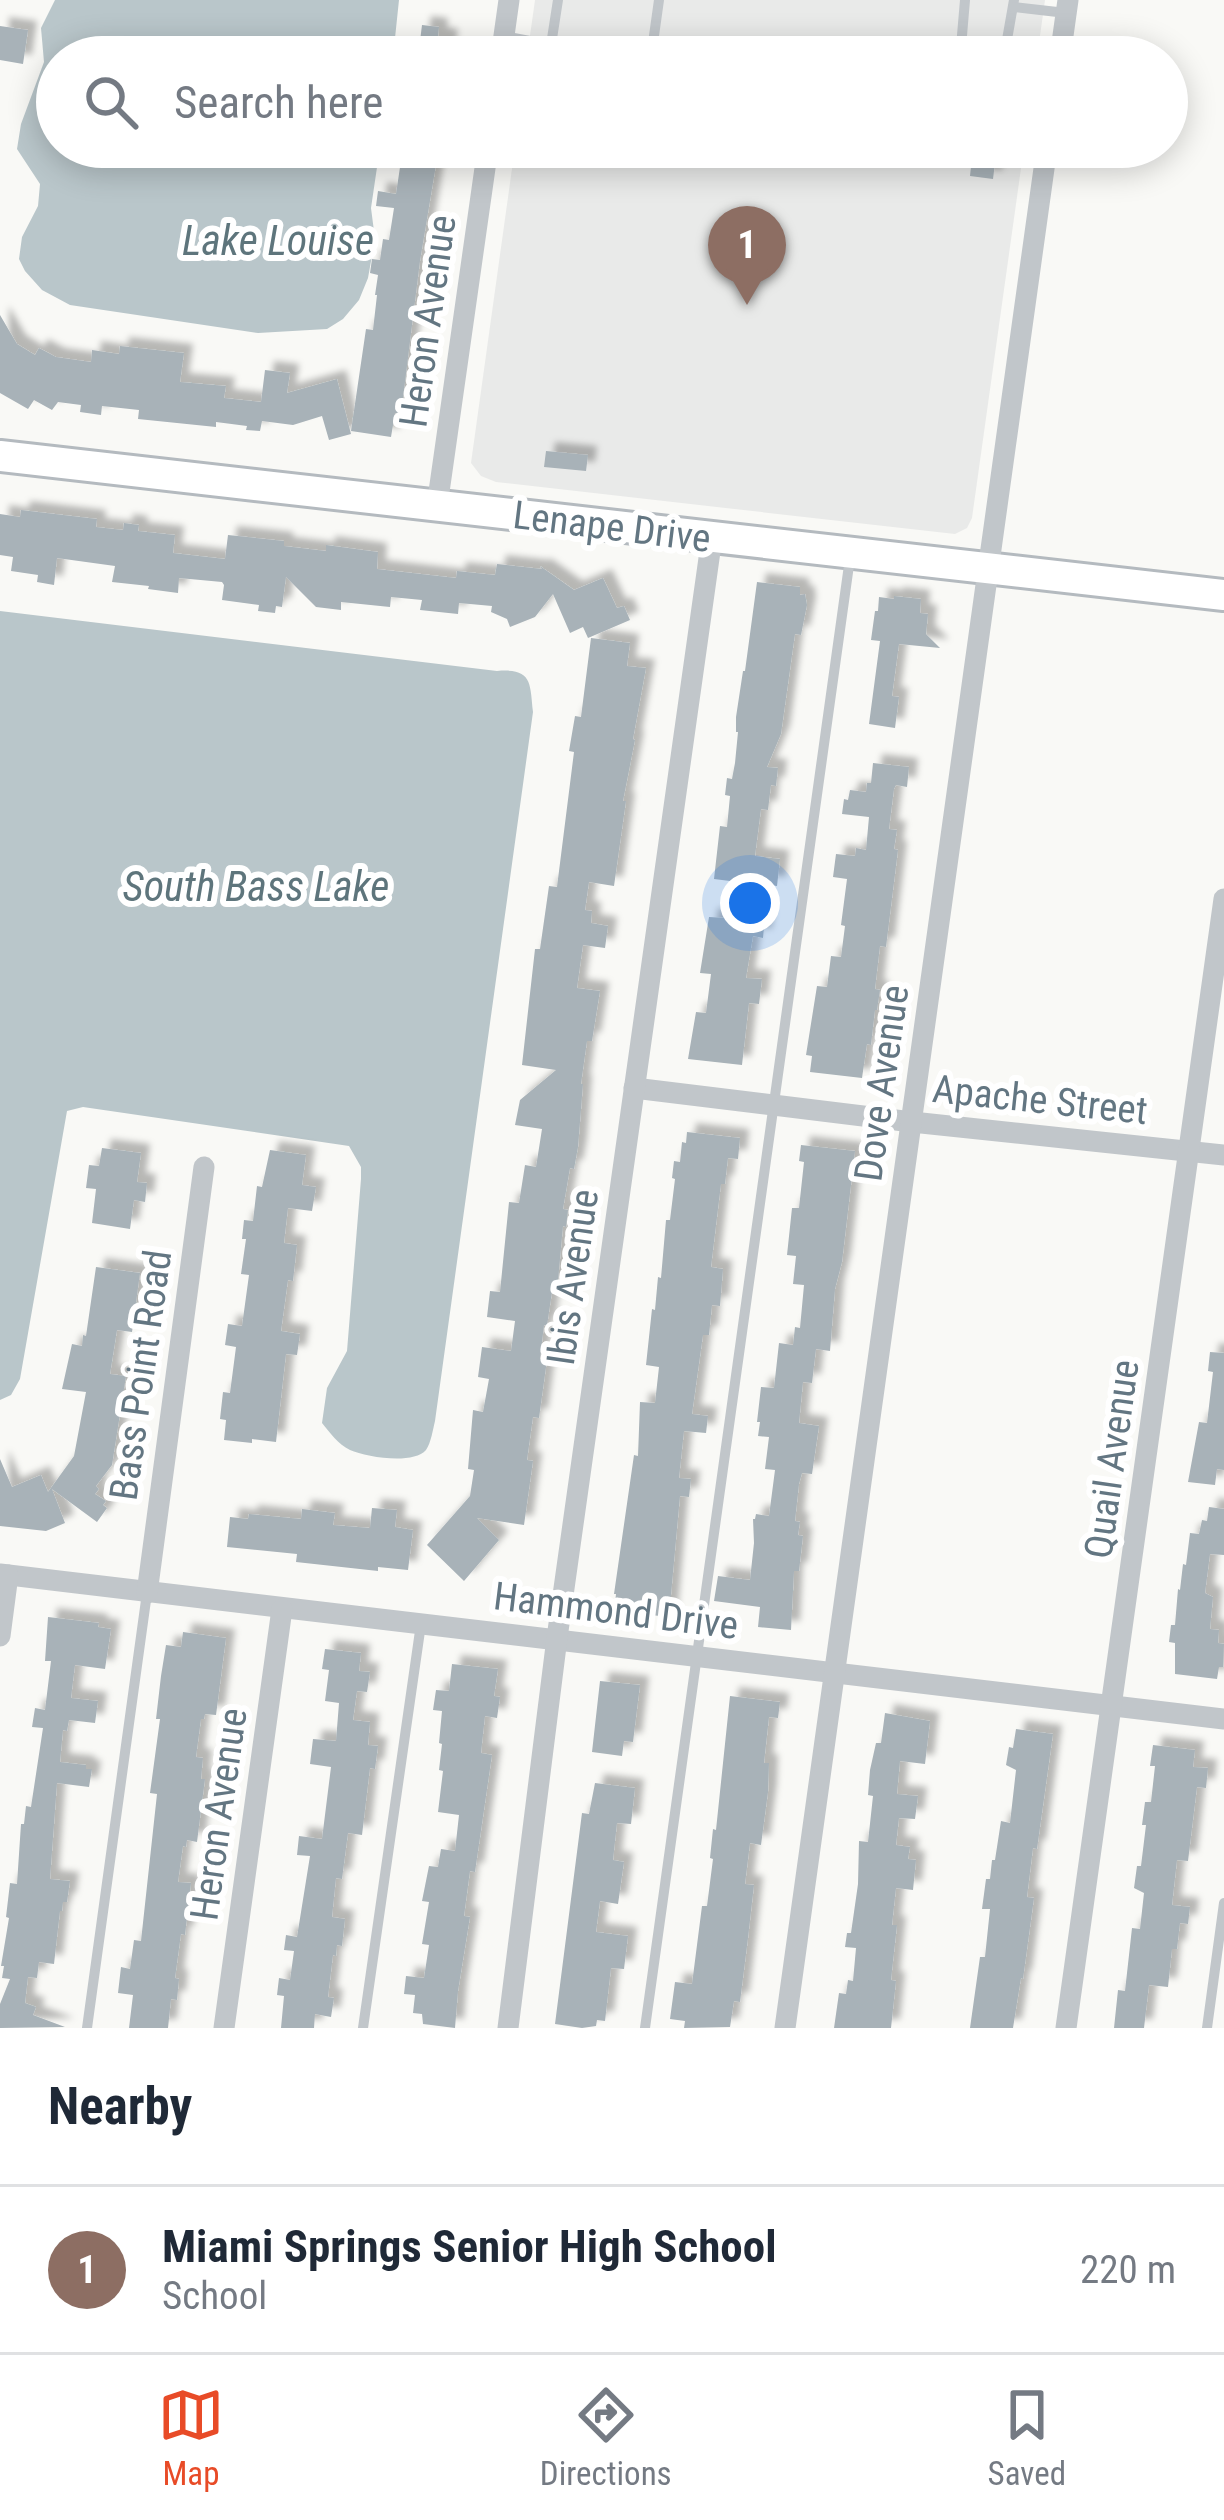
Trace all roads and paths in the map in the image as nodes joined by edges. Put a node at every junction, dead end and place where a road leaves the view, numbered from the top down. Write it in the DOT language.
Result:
graph roads {
  1 [pos="509,0"];
  2 [pos="558,0"];
  3 [pos="659,0"];
  4 [pos="965,0"];
  5 [pos="1014,4"];
  6 [pos="1067,6"];
  7 [pos="504,36"];
  8 [pos="553,36"];
  9 [pos="653,36"];
  10 [pos="962,36"];
  11 [pos="1008,36"];
  12 [pos="1063,36"];
  13 [pos="485,168"];
  14 [pos="1044,168"];
  15 [pos="0,455"];
  16 [pos="437,506"];
  17 [pos="712,537"];
  18 [pos="851,552"];
  19 [pos="988,567"];
  20 [pos="1224,595"];
  21 [pos="1224,899"];
  22 [pos="634,1088"];
  23 [pos="773,1105"];
  24 [pos="912,1122"];
  25 [pos="1190,1151"];
  26 [pos="1224,1155"];
  27 [pos="204,1167"];
  28 [pos="4,1575"];
  29 [pos="147,1594"];
  30 [pos="282,1609"];
  31 [pos="421,1624"];
  32 [pos="0,1636"];
  33 [pos="557,1638"];
  34 [pos="697,1655"];
  35 [pos="834,1672"];
  36 [pos="1113,1708"];
  37 [pos="1224,1719"];
  38 [pos="1224,1903"];
  39 [pos="87,2028"];
  40 [pos="224,2028"];
  41 [pos="363,2028"];
  42 [pos="508,2028"];
  43 [pos="645,2028"];
  44 [pos="785,2028"];
  45 [pos="1066,2028"];
  46 [pos="1207,2028"];
  1 -- 7 [label="street"];
  2 -- 8 [label="lane"];
  3 -- 9 [label="lane"];
  4 -- 10 [label="lane"];
  5 -- 6 [label="lane"];
  5 -- 11 [label="lane"];
  6 -- 12 [label="street"];
  13 -- 16 [label="street, Heron Avenue"];
  14 -- 19 [label="street, Dove Avenue"];
  15 -- 16 [label="street, Lenape Drive"];
  16 -- 17 [label="street, Lenape Drive"];
  17 -- 18 [label="street, Lenape Drive"];
  17 -- 22 [label="street, Ibis Avenue"];
  18 -- 19 [label="street, Lenape Drive"];
  18 -- 23 [label="lane"];
  19 -- 20 [label="street, Lenape Drive"];
  19 -- 24 [label="street, Dove Avenue"];
  21 -- 25 [label="street, Quail Avenue"];
  22 -- 23 [label="street, Apache Street"];
  22 -- 33 [label="street, Ibis Avenue"];
  23 -- 24 [label="street, Apache Street"];
  23 -- 34 [label="lane"];
  24 -- 25 [label="street, Apache Street"];
  24 -- 35 [label="street, Dove Avenue"];
  25 -- 26 [label="street, Apache Street"];
  25 -- 36 [label="street, Quail Avenue"];
  27 -- 29 [label="street, Bass Point Road"];
  28 -- 29 [label="street, Hammond Drive"];
  28 -- 32 [label="street"];
  29 -- 30 [label="street, Hammond Drive"];
  29 -- 39 [label="lane"];
  30 -- 31 [label="street, Hammond Drive"];
  30 -- 40 [label="street, Heron Avenue"];
  31 -- 33 [label="street, Hammond Drive"];
  31 -- 41 [label="lane"];
  33 -- 34 [label="street, Hammond Drive"];
  33 -- 42 [label="street, Ibis Avenue"];
  34 -- 35 [label="street, Hammond Drive"];
  34 -- 43 [label="lane"];
  35 -- 36 [label="street, Hammond Drive"];
  35 -- 44 [label="street, Dove Avenue"];
  36 -- 37 [label="street, Hammond Drive"];
  36 -- 45 [label="street, Quail Avenue"];
  38 -- 46 [label="lane"];
}
